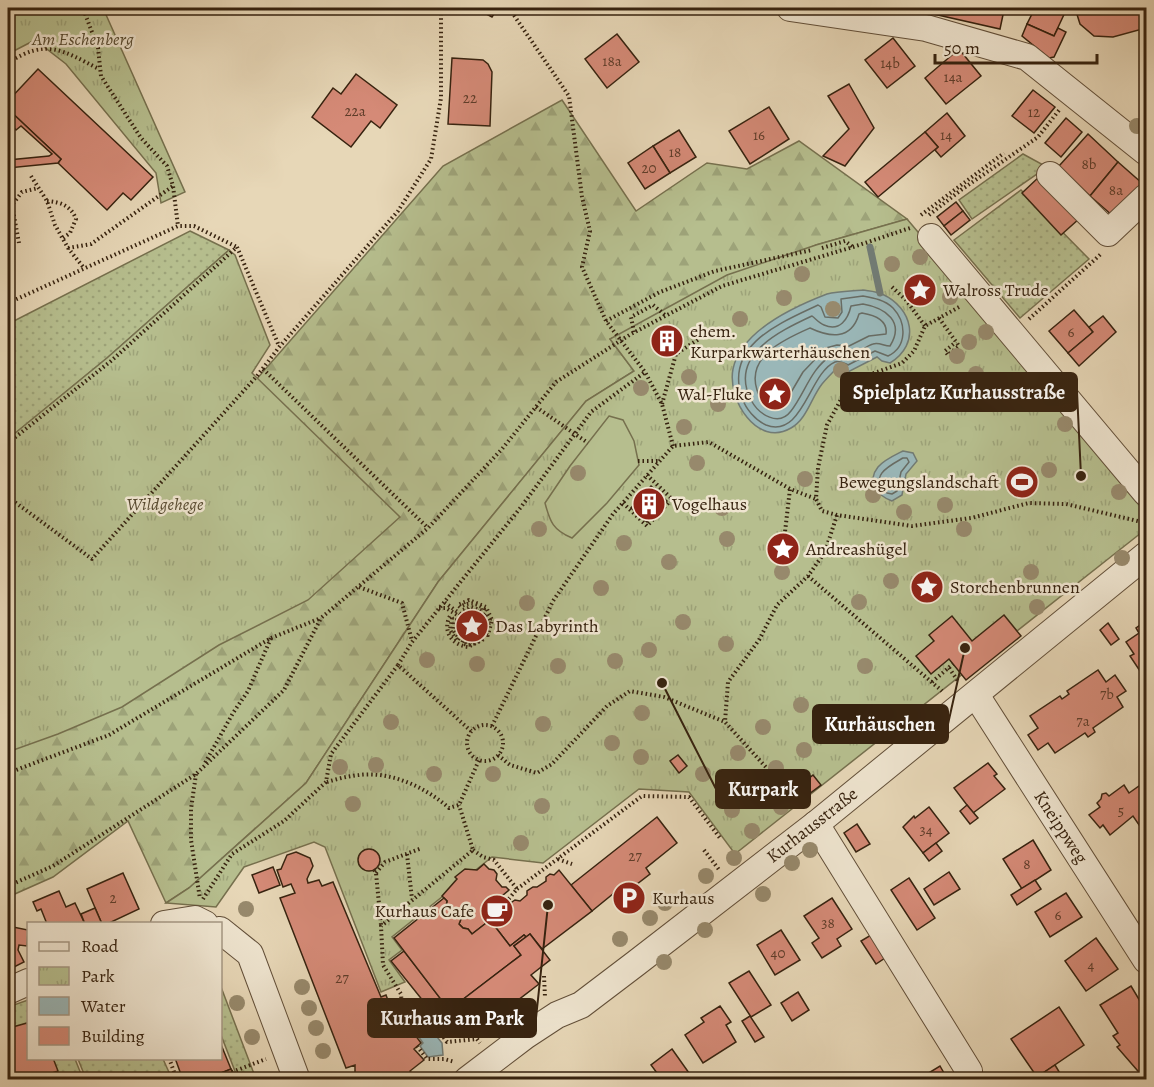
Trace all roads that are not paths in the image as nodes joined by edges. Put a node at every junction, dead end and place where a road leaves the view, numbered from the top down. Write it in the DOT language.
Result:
graph roads {
  1 [pos="790,8"];
  2 [pos="843,12"];
  3 [pos="1146,152"];
  4 [pos="1050,175"];
  5 [pos="1146,197"];
  6 [pos="926,225"];
  7 [pos="1146,493"];
  8 [pos="1146,555"];
  9 [pos="976,695"];
  10 [pos="816,824"];
  11 [pos="172,922"];
  12 [pos="201,922"];
  13 [pos="222,932"];
  14 [pos="1146,960"];
  15 [pos="27,982"];
  16 [pos="8,991"];
  17 [pos="969,1071"];
  18 [pos="297,1080"];
  19 [pos="467,1080"];
  1 -- 2 [label="street"];
  2 -- 3 [label="street"];
  4 -- 5 [label="street"];
  6 -- 7 [label="street"];
  8 -- 9 [label="street, Kurhausstraße"];
  9 -- 10 [label="street, Kurhausstraße"];
  9 -- 14 [label="street, Kneippweg"];
  10 -- 17 [label="street"];
  10 -- 19 [label="street, Kurhausstraße"];
  11 -- 12 [label="street"];
  13 -- 18 [label="street"];
  15 -- 16 [label="street"];
}
